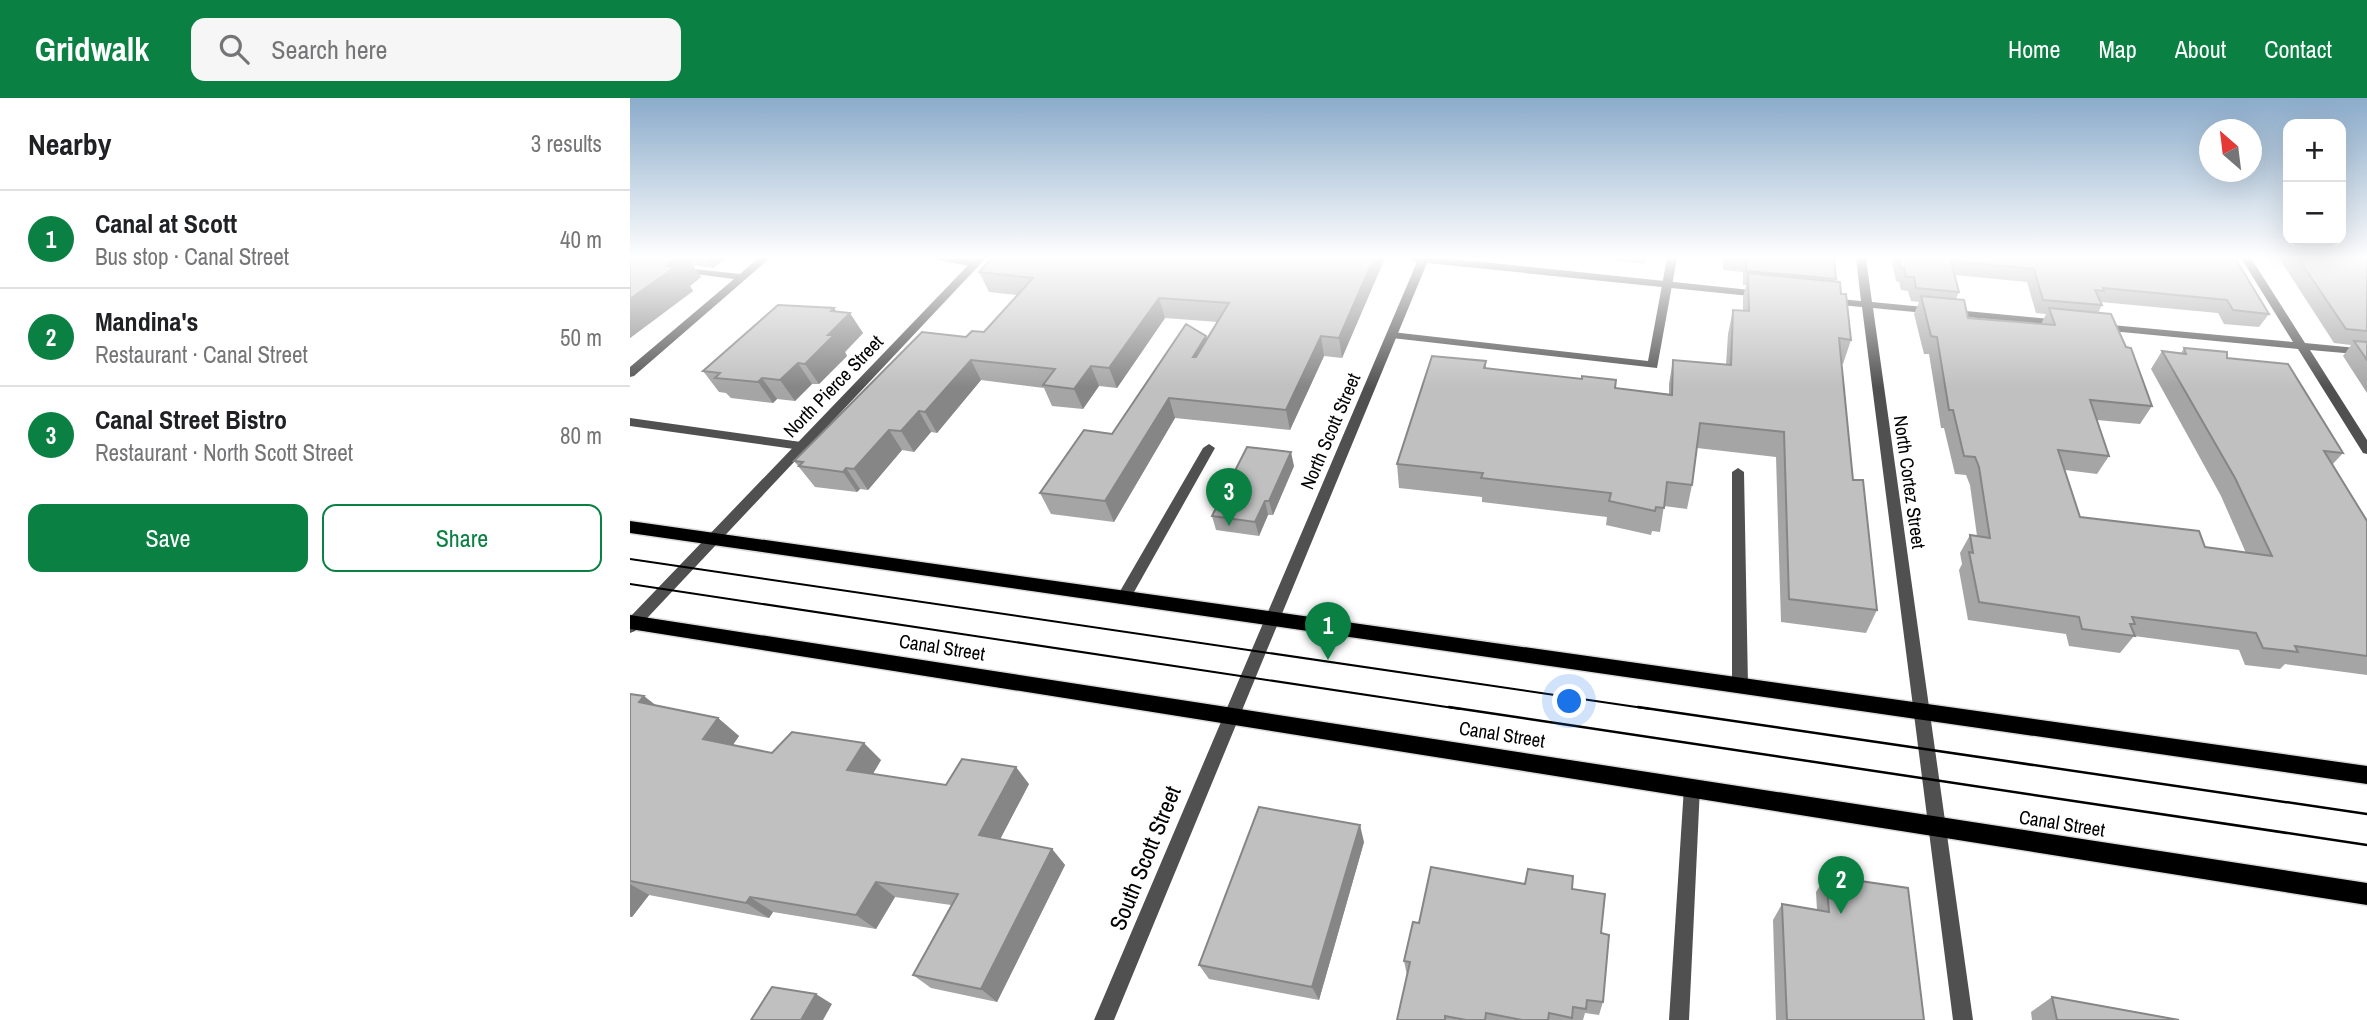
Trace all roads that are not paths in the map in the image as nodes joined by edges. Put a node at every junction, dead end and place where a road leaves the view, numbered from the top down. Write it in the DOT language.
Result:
graph roads {
  1 [pos="715,301"];
  2 [pos="940,301"];
  3 [pos="1404,301"];
  4 [pos="1663,301"];
  5 [pos="1834,301"];
  6 [pos="2272,301"];
  7 [pos="1866,304"];
  8 [pos="2070,324"];
  9 [pos="2083,325"];
  10 [pos="1392,335"];
  11 [pos="2300,346"];
  12 [pos="2367,352"];
  13 [pos="630,373"];
  14 [pos="630,422"];
  15 [pos="801,446"];
  16 [pos="1209,448"];
  17 [pos="2367,450"];
  18 [pos="1738,472"];
  19 [pos="630,527"];
  20 [pos="712,539"];
  21 [pos="1125,597"];
  22 [pos="1271,618"];
  23 [pos="631,624"];
  24 [pos="1740,685"];
  25 [pos="1921,711"];
  26 [pos="1231,715"];
  27 [pos="2367,775"];
  28 [pos="1692,787"];
  29 [pos="1936,826"];
  30 [pos="2367,894"];
  31 [pos="1104,1020"];
  32 [pos="1679,1020"];
  33 [pos="1963,1020"];
  1 -- 13 [label="street"];
  2 -- 15 [label="street, North Pierce Street"];
  3 -- 10 [label="street, North Scott Street"];
  4 -- 10 [label="street"];
  5 -- 7 [label="street"];
  6 -- 11 [label="street"];
  7 -- 8 [label="street"];
  7 -- 25 [label="street, North Cortez Street"];
  9 -- 11 [label="street"];
  10 -- 22 [label="street, North Scott Street"];
  11 -- 12 [label="street"];
  11 -- 17 [label="street"];
  14 -- 15 [label="street"];
  15 -- 20 [label="street, North Pierce Street"];
  16 -- 21 [label="street"];
  18 -- 24 [label="street"];
  19 -- 20 [label="main road"];
  20 -- 21 [label="main road"];
  20 -- 23 [label="street, North Pierce Street"];
  21 -- 22 [label="main road"];
  22 -- 24 [label="main road"];
  22 -- 26 [label="street, North Scott Street"];
  23 -- 26 [label="main road, Canal Street"];
  24 -- 25 [label="main road"];
  25 -- 27 [label="main road"];
  25 -- 29 [label="street, North Cortez Street"];
  26 -- 28 [label="main road, Canal Street"];
  26 -- 31 [label="street, South Scott Street"];
  28 -- 29 [label="main road, Canal Street"];
  28 -- 32 [label="street"];
  29 -- 30 [label="main road, Canal Street"];
  29 -- 33 [label="street, North Cortez Street"];
}
